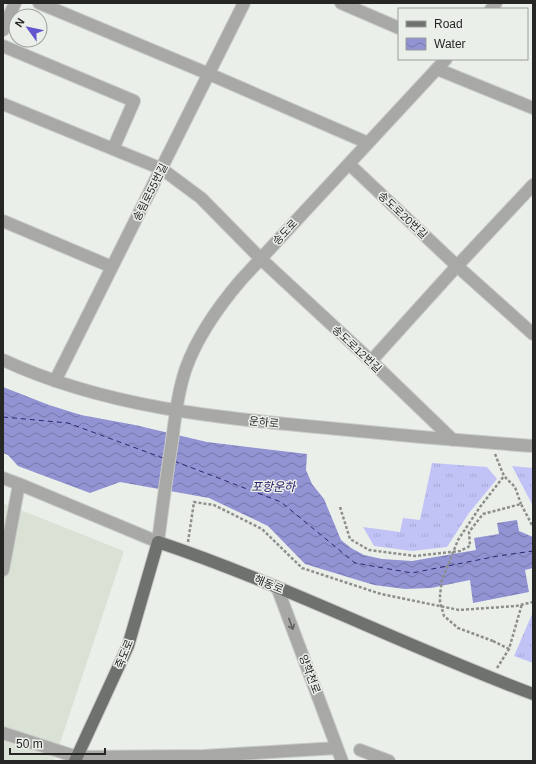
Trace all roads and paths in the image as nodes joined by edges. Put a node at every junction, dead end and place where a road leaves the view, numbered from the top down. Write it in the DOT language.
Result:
graph roads {
  1 [pos="15,3"];
  2 [pos="39,3"];
  3 [pos="244,3"];
  4 [pos="341,3"];
  5 [pos="398,28"];
  6 [pos="3,30"];
  7 [pos="3,46"];
  8 [pos="445,60"];
  9 [pos="437,69"];
  10 [pos="209,74"];
  11 [pos="3,104"];
  12 [pos="533,108"];
  13 [pos="368,142"];
  14 [pos="113,149"];
  15 [pos="349,164"];
  16 [pos="162,169"];
  17 [pos="533,185"];
  18 [pos="3,221"];
  19 [pos="261,259"];
  20 [pos="457,266"];
  21 [pos="112,267"];
  22 [pos="533,334"];
  23 [pos="3,360"];
  24 [pos="371,361"];
  25 [pos="54,381"];
  26 [pos="176,410"];
  27 [pos="453,440"];
  28 [pos="490,443"];
  29 [pos="533,446"];
  30 [pos="504,476"];
  31 [pos="3,478"];
  32 [pos="19,484"];
  33 [pos="521,504"];
  34 [pos="340,507"];
  35 [pos="533,527"];
  36 [pos="158,542"];
  37 [pos="186,551"];
  38 [pos="3,570"];
  39 [pos="277,587"];
  40 [pos="533,602"];
  41 [pos="522,604"];
  42 [pos="509,649"];
  43 [pos="490,678"];
  44 [pos="533,694"];
  45 [pos="3,733"];
  46 [pos="337,748"];
  47 [pos="360,750"];
  48 [pos="76,759"];
  49 [pos="205,759"];
  50 [pos="342,761"];
  51 [pos="389,761"];
  1 -- 6 [label="street"];
  2 -- 10 [label="street"];
  3 -- 10 [label="street, 송림로55번길"];
  4 -- 5 [label="street"];
  7 -- 14 [label="street"];
  8 -- 9 [label="street, 송도로"];
  9 -- 12 [label="street"];
  9 -- 13 [label="street, 송도로"];
  10 -- 13 [label="street"];
  10 -- 16 [label="street, 송림로55번길"];
  11 -- 14 [label="street, 송도로12번길"];
  13 -- 15 [label="street, 송도로"];
  14 -- 16 [label="street, 송도로12번길"];
  15 -- 19 [label="street, 송도로"];
  15 -- 20 [label="street, 송도로20번길"];
  16 -- 19 [label="street, 송도로12번길"];
  16 -- 21 [label="street, 송림로55번길"];
  17 -- 20 [label="street"];
  18 -- 21 [label="street"];
  19 -- 24 [label="street, 송도로12번길"];
  19 -- 26 [label="street, 송도로"];
  20 -- 22 [label="street, 송도로20번길"];
  20 -- 24 [label="street"];
  21 -- 25 [label="street, 송림로55번길"];
  23 -- 25 [label="street, 운하로"];
  24 -- 27 [label="street, 송도로12번길"];
  25 -- 26 [label="street, 운하로"];
  26 -- 27 [label="street, 운하로"];
  26 -- 36 [label="street, 송도로"];
  27 -- 28 [label="street, 운하로"];
  28 -- 29 [label="street, 운하로"];
  28 -- 30 [label="path"];
  30 -- 33 [label="path"];
  30 -- 42 [label="path, bridge"];
  31 -- 32 [label="street, 해동로"];
  32 -- 36 [label="street, 해동로"];
  32 -- 38 [label="street"];
  33 -- 34 [label="path"];
  33 -- 35 [label="path"];
  36 -- 37 [label="main road, 해동로"];
  36 -- 48 [label="main road, 죽도로"];
  37 -- 39 [label="main road, 해동로"];
  37 -- 41 [label="path"];
  39 -- 43 [label="main road, 해동로"];
  39 -- 46 [label="street, 양학천로, one-way"];
  40 -- 41 [label="path"];
  41 -- 42 [label="path"];
  42 -- 43 [label="path"];
  43 -- 44 [label="main road, 해동로"];
  45 -- 48 [label="street"];
  46 -- 49 [label="street"];
  46 -- 50 [label="street, 양학천로"];
  47 -- 51 [label="street"];
  48 -- 49 [label="street"];
}
